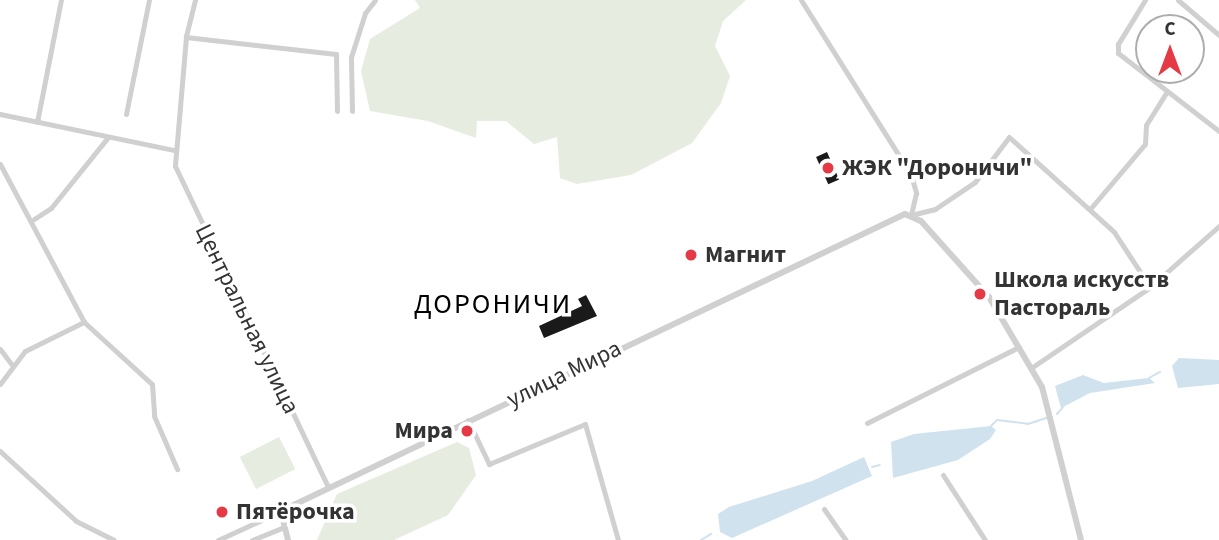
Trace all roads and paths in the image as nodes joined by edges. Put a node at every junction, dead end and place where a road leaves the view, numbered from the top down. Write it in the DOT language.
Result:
graph roads {
  1 [pos="61,0"];
  2 [pos="149,0"];
  3 [pos="195,0"];
  4 [pos="375,0"];
  5 [pos="801,0"];
  6 [pos="1145,0"];
  7 [pos="1178,0"];
  8 [pos="1219,35"];
  9 [pos="186,37"];
  10 [pos="1166,93"];
  11 [pos="337,111"];
  12 [pos="352,111"];
  13 [pos="0,114"];
  14 [pos="125,114"];
  15 [pos="37,122"];
  16 [pos="1219,131"];
  17 [pos="108,137"];
  18 [pos="174,150"];
  19 [pos="0,164"];
  20 [pos="1090,209"];
  21 [pos="911,215"];
  22 [pos="34,219"];
  23 [pos="1219,226"];
  24 [pos="1150,288"];
  25 [pos="84,322"];
  26 [pos="1018,347"];
  27 [pos="0,349"];
  28 [pos="12,365"];
  29 [pos="1031,368"];
  30 [pos="0,384"];
  31 [pos="468,420"];
  32 [pos="867,423"];
  33 [pos="0,451"];
  34 [pos="177,469"];
  35 [pos="943,475"];
  36 [pos="328,486"];
  37 [pos="824,509"];
  38 [pos="281,511"];
  39 [pos="285,527"];
  40 [pos="114,540"];
  41 [pos="218,540"];
  42 [pos="252,540"];
  43 [pos="288,540"];
  44 [pos="618,540"];
  45 [pos="846,540"];
  46 [pos="985,540"];
  47 [pos="1081,540"];
  1 -- 15 [label="street"];
  2 -- 14 [label="street"];
  3 -- 9 [label="street"];
  4 -- 12 [label="street"];
  5 -- 21 [label="street"];
  6 -- 10 [label="street"];
  7 -- 8 [label="street"];
  9 -- 11 [label="street"];
  9 -- 18 [label="street"];
  10 -- 16 [label="street"];
  10 -- 20 [label="street"];
  13 -- 15 [label="street"];
  15 -- 17 [label="street"];
  17 -- 18 [label="street"];
  17 -- 22 [label="street"];
  18 -- 36 [label="street, Центральная улица"];
  19 -- 22 [label="street"];
  20 -- 21 [label="street"];
  20 -- 24 [label="street"];
  21 -- 26 [label="street"];
  21 -- 31 [label="street, улица Мира"];
  22 -- 25 [label="street"];
  23 -- 24 [label="street"];
  24 -- 29 [label="street"];
  25 -- 28 [label="street"];
  25 -- 34 [label="street"];
  26 -- 29 [label="street"];
  26 -- 32 [label="street"];
  27 -- 28 [label="street"];
  28 -- 30 [label="street"];
  29 -- 47 [label="street"];
  31 -- 36 [label="street, улица Мира"];
  31 -- 44 [label="street"];
  33 -- 40 [label="street"];
  35 -- 46 [label="street"];
  36 -- 38 [label="street, улица Мира"];
  37 -- 45 [label="street"];
  38 -- 39 [label="street"];
  38 -- 41 [label="street, улица Мира"];
  39 -- 42 [label="street"];
  39 -- 43 [label="street"];
}
